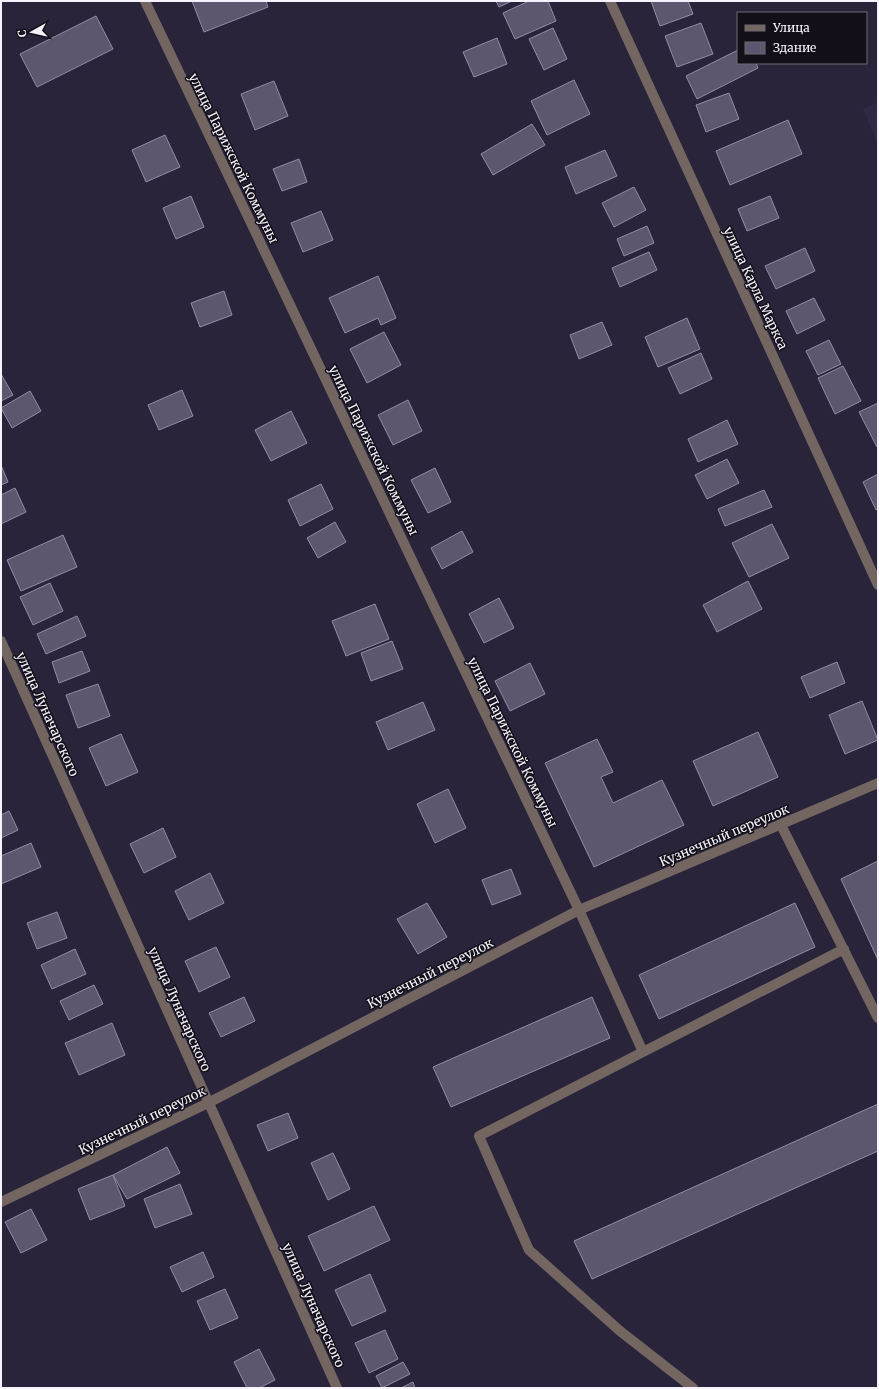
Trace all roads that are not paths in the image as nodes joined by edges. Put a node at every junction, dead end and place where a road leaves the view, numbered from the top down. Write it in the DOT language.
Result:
graph roads {
  1 [pos="145,1"];
  2 [pos="610,1"];
  3 [pos="878,585"];
  4 [pos="1,641"];
  5 [pos="878,783"];
  6 [pos="781,824"];
  7 [pos="579,910"];
  8 [pos="844,949"];
  9 [pos="878,1018"];
  10 [pos="643,1052"];
  11 [pos="208,1103"];
  12 [pos="1,1202"];
  13 [pos="337,1388"];
  14 [pos="693,1388"];
  1 -- 7 [label="street, улица Парижской Коммуны"];
  2 -- 3 [label="street, улица Карла Маркса"];
  4 -- 11 [label="street, улица Луначарского"];
  5 -- 6 [label="street, Кузнечный переулок"];
  6 -- 7 [label="street, Кузнечный переулок"];
  6 -- 8 [label="street"];
  7 -- 10 [label="street, улица Парижской Коммуны"];
  7 -- 11 [label="street, Кузнечный переулок"];
  8 -- 9 [label="street"];
  8 -- 10 [label="street"];
  10 -- 14 [label="street"];
  11 -- 12 [label="street, Кузнечный переулок"];
  11 -- 13 [label="street, улица Луначарского"];
}
